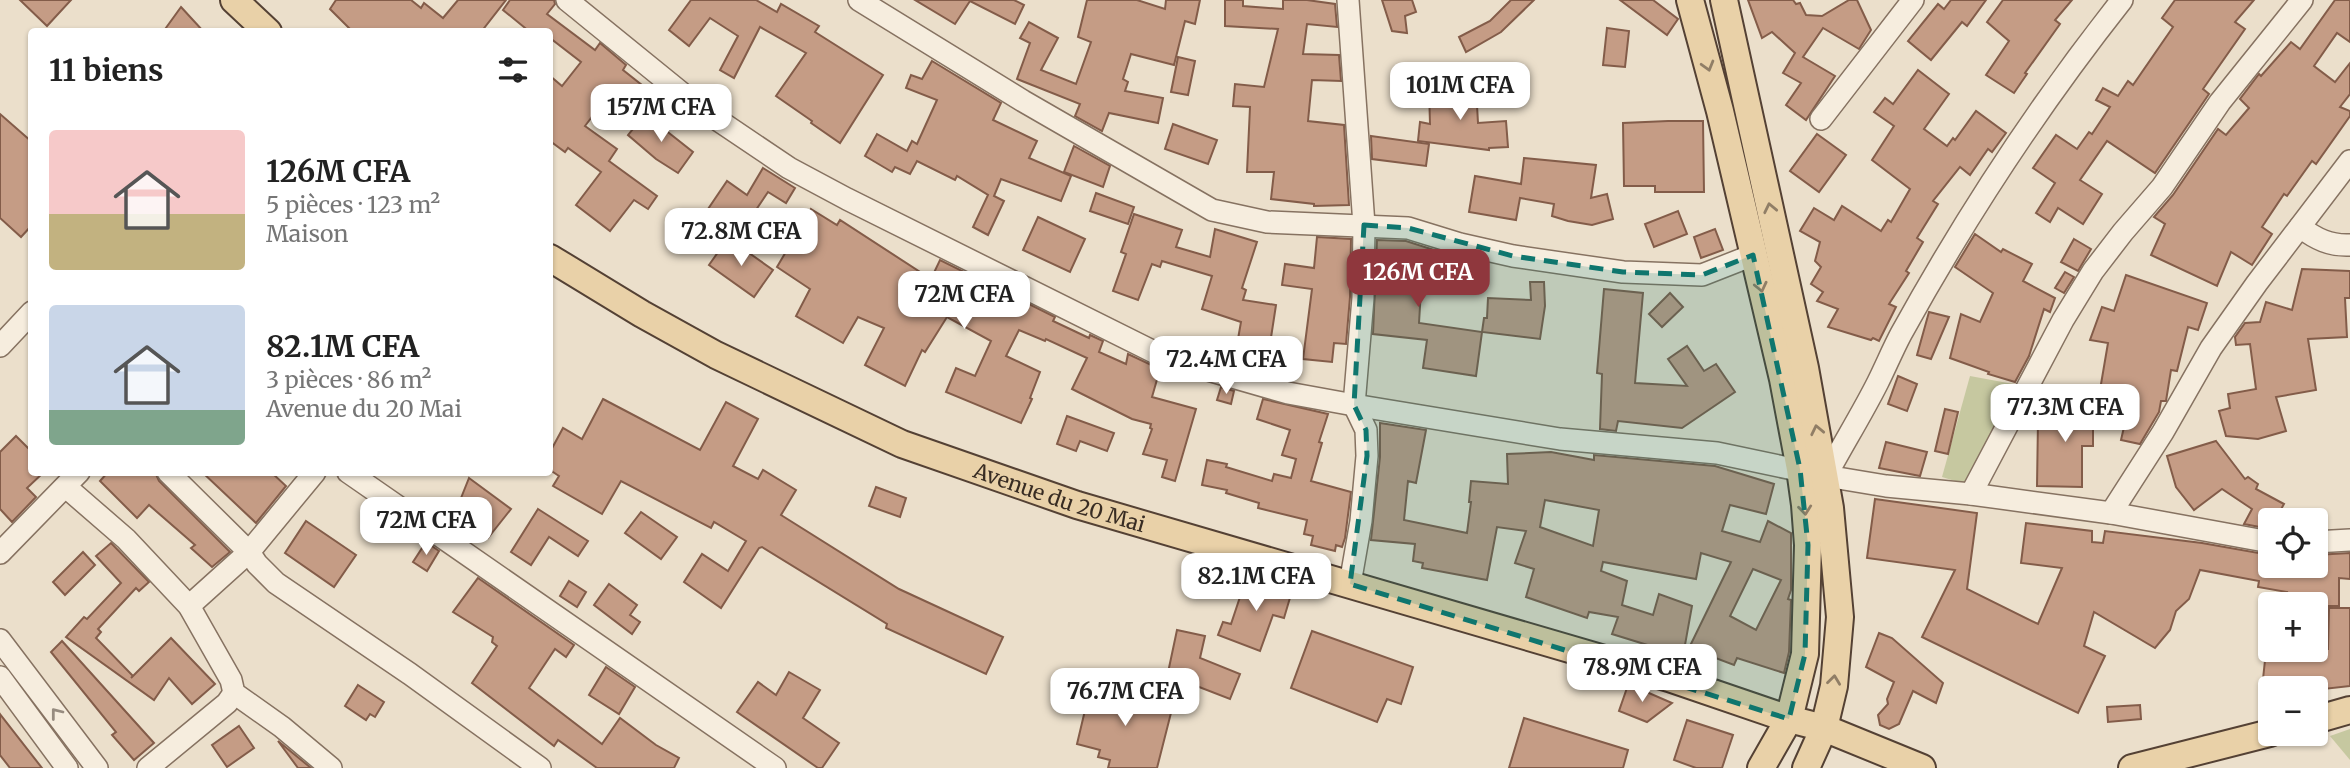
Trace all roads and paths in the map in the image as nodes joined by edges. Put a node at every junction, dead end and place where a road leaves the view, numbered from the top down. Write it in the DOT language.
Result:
graph roads {
  1 [pos="234,0"];
  2 [pos="567,0"];
  3 [pos="859,0"];
  4 [pos="1348,0"];
  5 [pos="1690,0"];
  6 [pos="1724,0"];
  7 [pos="1913,0"];
  8 [pos="2123,0"];
  9 [pos="2302,0"];
  10 [pos="264,28"];
  11 [pos="1821,119"];
  12 [pos="2350,161"];
  13 [pos="1364,225"];
  14 [pos="2300,228"];
  15 [pos="2350,245"];
  16 [pos="1753,255"];
  17 [pos="553,260"];
  18 [pos="28,316"];
  19 [pos="0,346"];
  20 [pos="1354,405"];
  21 [pos="1800,469"];
  22 [pos="172,476"];
  23 [pos="311,476"];
  24 [pos="354,476"];
  25 [pos="1826,476"];
  26 [pos="72,480"];
  27 [pos="1971,494"];
  28 [pos="2111,513"];
  29 [pos="2258,540"];
  30 [pos="2350,540"];
  31 [pos="2328,541"];
  32 [pos="249,552"];
  33 [pos="0,553"];
  34 [pos="1350,584"];
  35 [pos="189,606"];
  36 [pos="0,640"];
  37 [pos="0,677"];
  38 [pos="234,693"];
  39 [pos="2350,710"];
  40 [pos="2328,716"];
  41 [pos="1789,719"];
  42 [pos="1824,728"];
  43 [pos="2258,736"];
  44 [pos="68,768"];
  45 [pos="97,768"];
  46 [pos="148,768"];
  47 [pos="331,768"];
  48 [pos="540,768"];
  49 [pos="775,768"];
  50 [pos="1761,768"];
  51 [pos="1806,768"];
  52 [pos="1922,768"];
  53 [pos="2132,768"];
  1 -- 10 [label="main road"];
  2 -- 20 [label="street"];
  3 -- 13 [label="street"];
  4 -- 13 [label="street"];
  5 -- 16 [label="main road, one-way"];
  25 -- 6 [label="main road, one-way"];
  7 -- 11 [label="street"];
  8 -- 25 [label="street"];
  9 -- 27 [label="street"];
  12 -- 14 [label="street"];
  13 -- 16 [label="street"];
  13 -- 20 [label="street"];
  14 -- 15 [label="street"];
  14 -- 28 [label="street"];
  16 -- 21 [label="main road, one-way"];
  17 -- 34 [label="main road, Avenue du 20 Mai"];
  18 -- 19 [label="street"];
  20 -- 21 [label="street"];
  20 -- 34 [label="street"];
  21 -- 25 [label="street"];
  21 -- 41 [label="main road, one-way"];
  22 -- 32 [label="street"];
  23 -- 32 [label="street"];
  24 -- 49 [label="street"];
  25 -- 27 [label="street"];
  42 -- 25 [label="main road, one-way"];
  26 -- 33 [label="street"];
  26 -- 35 [label="street"];
  27 -- 28 [label="street"];
  28 -- 29 [label="street"];
  30 -- 31 [label="street"];
  32 -- 35 [label="street"];
  32 -- 48 [label="street"];
  34 -- 41 [label="main road, Avenue du 20 Mai"];
  35 -- 38 [label="street"];
  45 -- 36 [label="street, one-way"];
  37 -- 44 [label="street"];
  38 -- 46 [label="street"];
  38 -- 47 [label="street"];
  39 -- 40 [label="main road"];
  41 -- 42 [label="main road, Avenue du 20 Mai"];
  41 -- 50 [label="main road"];
  42 -- 51 [label="main road"];
  42 -- 52 [label="main road, Avenue du 20 Mai"];
  43 -- 53 [label="main road"];
}
